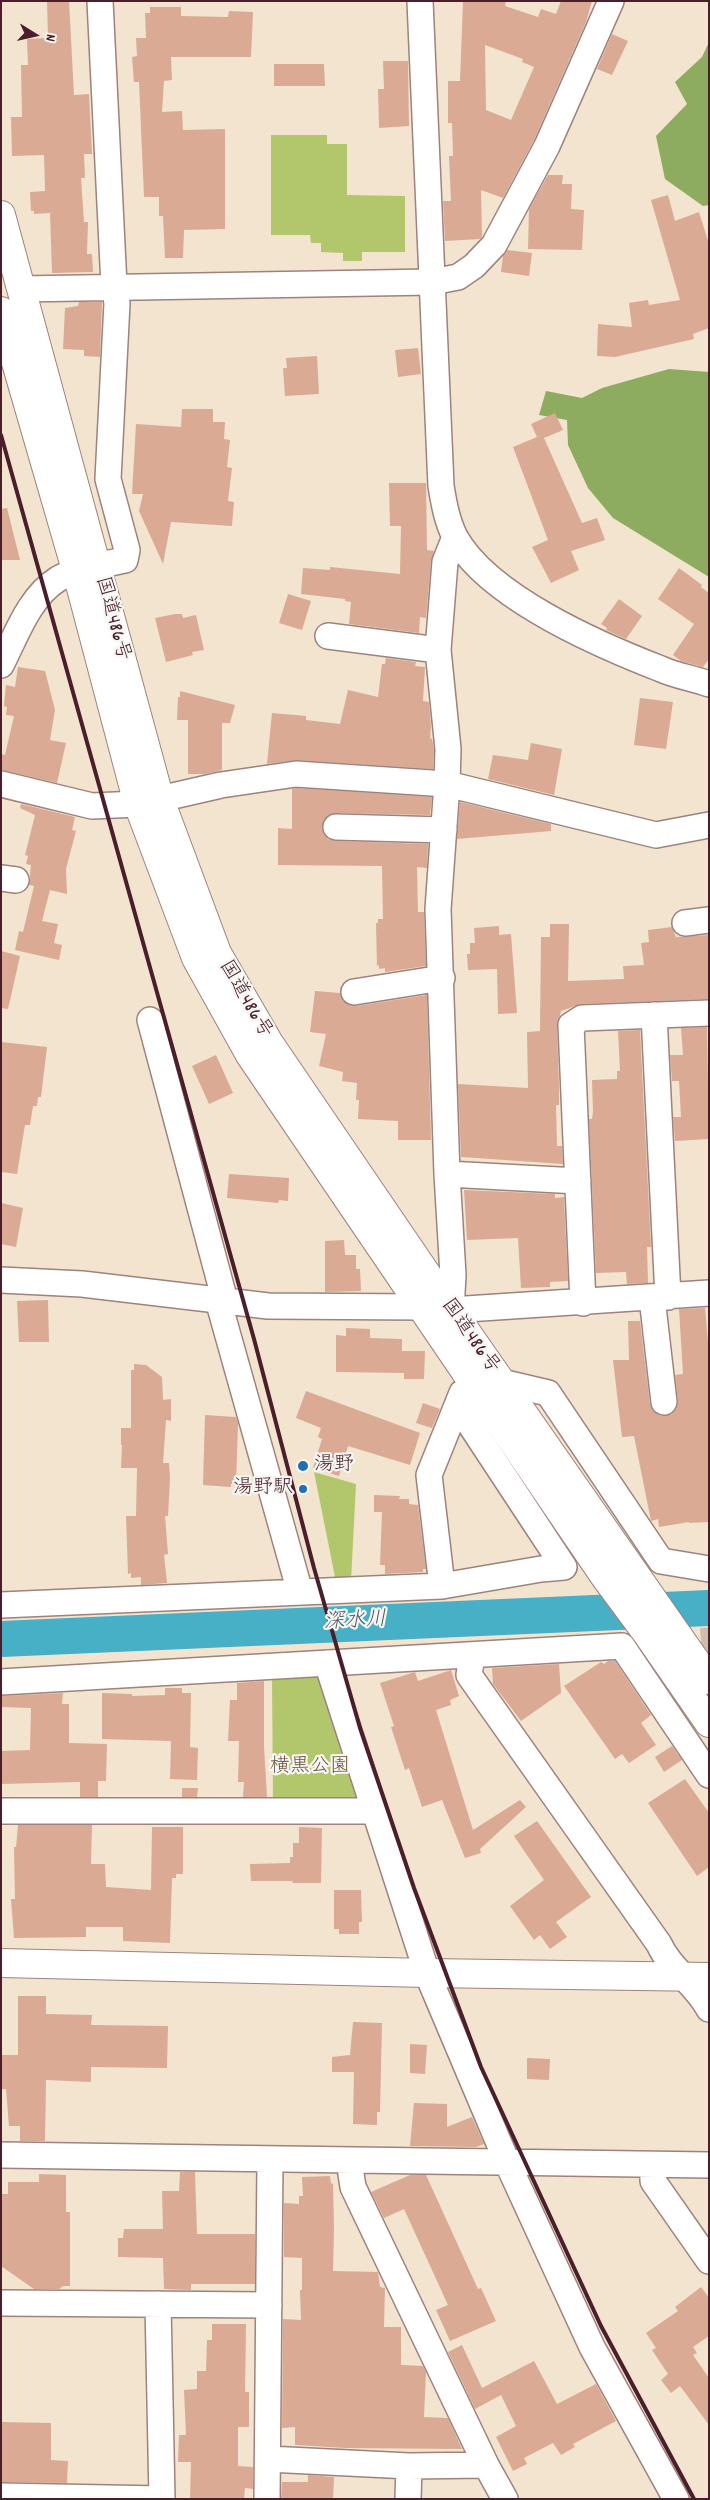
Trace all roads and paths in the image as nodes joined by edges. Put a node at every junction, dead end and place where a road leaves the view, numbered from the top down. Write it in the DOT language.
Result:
graph roads {
  1 [pos="100,1"];
  2 [pos="420,1"];
  3 [pos="611,1"];
  4 [pos="1,215"];
  5 [pos="432,282"];
  6 [pos="114,286"];
  7 [pos="21,289"];
  8 [pos="1,311"];
  9 [pos="456,537"];
  10 [pos="87,570"];
  11 [pos="328,636"];
  12 [pos="438,650"];
  13 [pos="1,665"];
  14 [pos="709,684"];
  15 [pos="1,784"];
  16 [pos="448,784"];
  17 [pos="149,802"];
  18 [pos="709,825"];
  19 [pos="336,827"];
  20 [pos="444,830"];
  21 [pos="709,920"];
  22 [pos="684,923"];
  23 [pos="442,978"];
  24 [pos="354,992"];
  25 [pos="709,1012"];
  26 [pos="654,1015"];
  27 [pos="150,1020"];
  28 [pos="447,1174"];
  29 [pos="578,1181"];
  30 [pos="1,1280"];
  31 [pos="709,1293"];
  32 [pos="660,1297"];
  33 [pos="222,1300"];
  34 [pos="583,1303"];
  35 [pos="421,1307"];
  36 [pos="450,1310"];
  37 [pos="467,1374"];
  38 [pos="501,1382"];
  39 [pos="664,1402"];
  40 [pos="458,1406"];
  41 [pos="709,1569"];
  42 [pos="442,1586"];
  43 [pos="300,1592"];
  44 [pos="1,1605"];
  45 [pos="472,1656"];
  46 [pos="327,1663"];
  47 [pos="709,1680"];
  48 [pos="1,1682"];
  49 [pos="709,1723"];
  50 [pos="709,1775"];
  51 [pos="1,1811"];
  52 [pos="374,1811"];
  53 [pos="1,1963"];
  54 [pos="427,1973"];
  55 [pos="696,1976"];
  56 [pos="709,2009"];
  57 [pos="1,2155"];
  58 [pos="270,2160"];
  59 [pos="349,2161"];
  60 [pos="507,2162"];
  61 [pos="653,2165"];
  62 [pos="709,2165"];
  63 [pos="709,2260"];
  64 [pos="1,2303"];
  65 [pos="158,2304"];
  66 [pos="269,2305"];
  67 [pos="268,2459"];
  68 [pos="486,2465"];
  69 [pos="409,2466"];
  70 [pos="1,2496"];
  71 [pos="162,2499"];
  72 [pos="267,2499"];
  73 [pos="408,2499"];
  74 [pos="505,2499"];
  75 [pos="676,2499"];
  1 -- 6 [label="street"];
  2 -- 5 [label="street"];
  3 -- 5 [label="street"];
  4 -- 7 [label="main road, 国道486号"];
  5 -- 6 [label="street"];
  5 -- 9 [label="street"];
  6 -- 7 [label="street"];
  6 -- 10 [label="street"];
  7 -- 10 [label="main road, 国道486号"];
  8 -- 10 [label="main road, 国道486号"];
  9 -- 12 [label="street"];
  9 -- 14 [label="street"];
  10 -- 13 [label="street"];
  10 -- 17 [label="main road, 国道486号"];
  11 -- 12 [label="street"];
  12 -- 16 [label="street"];
  15 -- 17 [label="street"];
  16 -- 17 [label="street"];
  16 -- 18 [label="street"];
  16 -- 20 [label="street"];
  17 -- 35 [label="main road, 国道486号"];
  17 -- 36 [label="main road, 国道486号"];
  19 -- 20 [label="street"];
  20 -- 23 [label="street"];
  21 -- 22 [label="street"];
  23 -- 24 [label="street"];
  23 -- 28 [label="street"];
  25 -- 26 [label="street"];
  26 -- 29 [label="street"];
  26 -- 32 [label="street"];
  27 -- 33 [label="street"];
  28 -- 29 [label="street"];
  28 -- 36 [label="street"];
  29 -- 34 [label="street"];
  30 -- 33 [label="street"];
  31 -- 32 [label="street"];
  32 -- 34 [label="street"];
  32 -- 39 [label="street"];
  33 -- 35 [label="street"];
  33 -- 43 [label="street"];
  34 -- 36 [label="street"];
  35 -- 36 [label="street"];
  35 -- 37 [label="main road, 国道486号"];
  36 -- 38 [label="main road, 国道486号"];
  37 -- 40 [label="street"];
  37 -- 49 [label="main road, 国道486号"];
  38 -- 41 [label="street"];
  38 -- 47 [label="main road, 国道486号"];
  40 -- 42 [label="street"];
  40 -- 42 [label="street"];
  42 -- 43 [label="street"];
  43 -- 44 [label="street"];
  45 -- 46 [label="street"];
  45 -- 50 [label="street"];
  45 -- 55 [label="street"];
  46 -- 48 [label="street"];
  46 -- 52 [label="street"];
  51 -- 52 [label="street"];
  52 -- 54 [label="street"];
  53 -- 54 [label="main road"];
  54 -- 55 [label="main road"];
  54 -- 60 [label="street"];
  55 -- 56 [label="street"];
  57 -- 58 [label="street"];
  58 -- 59 [label="street"];
  58 -- 66 [label="street"];
  59 -- 60 [label="street"];
  59 -- 68 [label="street"];
  60 -- 61 [label="street"];
  60 -- 75 [label="street"];
  61 -- 62 [label="street"];
  61 -- 63 [label="street"];
  64 -- 65 [label="street"];
  65 -- 66 [label="street"];
  65 -- 71 [label="street"];
  66 -- 67 [label="street"];
  67 -- 69 [label="street"];
  67 -- 72 [label="street"];
  68 -- 69 [label="street"];
  68 -- 74 [label="street"];
  69 -- 73 [label="street"];
  70 -- 71 [label="street"];
}
